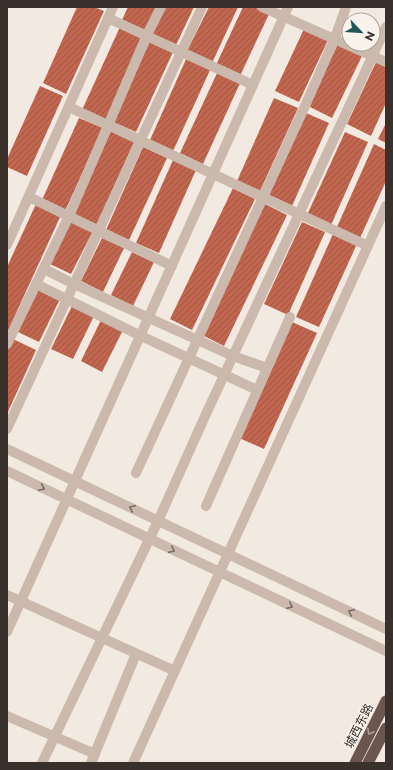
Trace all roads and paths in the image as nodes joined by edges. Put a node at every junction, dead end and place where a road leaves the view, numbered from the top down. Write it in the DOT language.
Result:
graph roads {
  1 [pos="113,7"];
  2 [pos="161,7"];
  3 [pos="202,7"];
  4 [pos="262,7"];
  5 [pos="288,7"];
  6 [pos="346,7"];
  7 [pos="283,17"];
  8 [pos="108,18"];
  9 [pos="386,27"];
  10 [pos="148,36"];
  11 [pos="335,38"];
  12 [pos="181,52"];
  13 [pos="373,55"];
  14 [pos="386,62"];
  15 [pos="253,84"];
  16 [pos="69,107"];
  17 [pos="109,126"];
  18 [pos="141,140"];
  19 [pos="213,174"];
  20 [pos="29,197"];
  21 [pos="262,197"];
  22 [pos="386,206"];
  23 [pos="299,214"];
  24 [pos="69,216"];
  25 [pos="99,231"];
  26 [pos="7,245"];
  27 [pos="368,246"];
  28 [pos="172,266"];
  29 [pos="44,269"];
  30 [pos="36,284"];
  31 [pos="74,284"];
  32 [pos="67,300"];
  33 [pos="149,318"];
  34 [pos="290,318"];
  35 [pos="141,336"];
  36 [pos="197,339"];
  37 [pos="7,344"];
  38 [pos="233,356"];
  39 [pos="188,358"];
  40 [pos="267,368"];
  41 [pos="224,375"];
  42 [pos="257,390"];
  43 [pos="7,429"];
  44 [pos="7,449"];
  45 [pos="7,471"];
  46 [pos="136,473"];
  47 [pos="76,481"];
  48 [pos="67,500"];
  49 [pos="206,506"];
  50 [pos="158,521"];
  51 [pos="149,539"];
  52 [pos="228,554"];
  53 [pos="220,572"];
  54 [pos="7,595"];
  55 [pos="21,601"];
  56 [pos="386,629"];
  57 [pos="7,632"];
  58 [pos="102,638"];
  59 [pos="386,651"];
  60 [pos="136,654"];
  61 [pos="175,671"];
  62 [pos="386,701"];
  63 [pos="7,716"];
  64 [pos="386,728"];
  65 [pos="55,737"];
  66 [pos="93,758"];
  67 [pos="42,763"];
  68 [pos="133,763"];
  69 [pos="355,763"];
  70 [pos="368,763"];
  1 -- 8 [label="street"];
  2 -- 10 [label="street"];
  3 -- 12 [label="street"];
  4 -- 7 [label="street"];
  5 -- 7 [label="street"];
  6 -- 11 [label="street"];
  7 -- 11 [label="street"];
  7 -- 15 [label="street"];
  8 -- 10 [label="street"];
  8 -- 16 [label="street"];
  9 -- 13 [label="street"];
  10 -- 12 [label="street"];
  10 -- 17 [label="street"];
  11 -- 13 [label="street"];
  11 -- 21 [label="street"];
  12 -- 15 [label="street"];
  12 -- 18 [label="street"];
  13 -- 14 [label="street"];
  13 -- 23 [label="street"];
  15 -- 19 [label="street"];
  16 -- 17 [label="street"];
  16 -- 20 [label="street"];
  17 -- 18 [label="street"];
  17 -- 24 [label="street"];
  18 -- 19 [label="street"];
  18 -- 25 [label="street"];
  19 -- 21 [label="street"];
  19 -- 28 [label="street"];
  20 -- 24 [label="street"];
  20 -- 26 [label="street"];
  21 -- 23 [label="street"];
  21 -- 36 [label="street"];
  22 -- 27 [label="street"];
  23 -- 27 [label="street"];
  23 -- 38 [label="street"];
  24 -- 25 [label="street"];
  24 -- 29 [label="street"];
  25 -- 28 [label="street"];
  25 -- 31 [label="street"];
  27 -- 52 [label="street"];
  28 -- 33 [label="street"];
  29 -- 30 [label="street"];
  29 -- 31 [label="street"];
  30 -- 32 [label="street"];
  30 -- 37 [label="street"];
  31 -- 32 [label="street"];
  31 -- 33 [label="street"];
  32 -- 35 [label="street"];
  32 -- 43 [label="street"];
  33 -- 35 [label="street"];
  33 -- 36 [label="street"];
  34 -- 40 [label="street"];
  35 -- 39 [label="street"];
  35 -- 47 [label="street"];
  36 -- 38 [label="street"];
  36 -- 39 [label="street"];
  38 -- 40 [label="street"];
  38 -- 41 [label="street"];
  39 -- 41 [label="street"];
  39 -- 46 [label="street"];
  40 -- 42 [label="street"];
  41 -- 42 [label="street"];
  41 -- 50 [label="street"];
  42 -- 49 [label="street"];
  44 -- 47 [label="street"];
  45 -- 48 [label="street, one-way"];
  47 -- 48 [label="street"];
  50 -- 47 [label="street, one-way"];
  48 -- 51 [label="street"];
  48 -- 55 [label="street"];
  50 -- 51 [label="street"];
  50 -- 52 [label="street"];
  51 -- 53 [label="street, one-way"];
  51 -- 58 [label="street"];
  52 -- 53 [label="street"];
  56 -- 52 [label="street, one-way"];
  53 -- 59 [label="street, one-way"];
  53 -- 61 [label="street"];
  54 -- 55 [label="street"];
  55 -- 57 [label="street"];
  55 -- 58 [label="street"];
  58 -- 60 [label="street"];
  58 -- 65 [label="street"];
  60 -- 61 [label="street"];
  60 -- 66 [label="street"];
  61 -- 68 [label="street"];
  62 -- 69 [label="highway, 城西东路, one-way"];
  63 -- 65 [label="street"];
  64 -- 70 [label="highway, 城西东路"];
  65 -- 66 [label="street"];
  65 -- 67 [label="street"];
}
